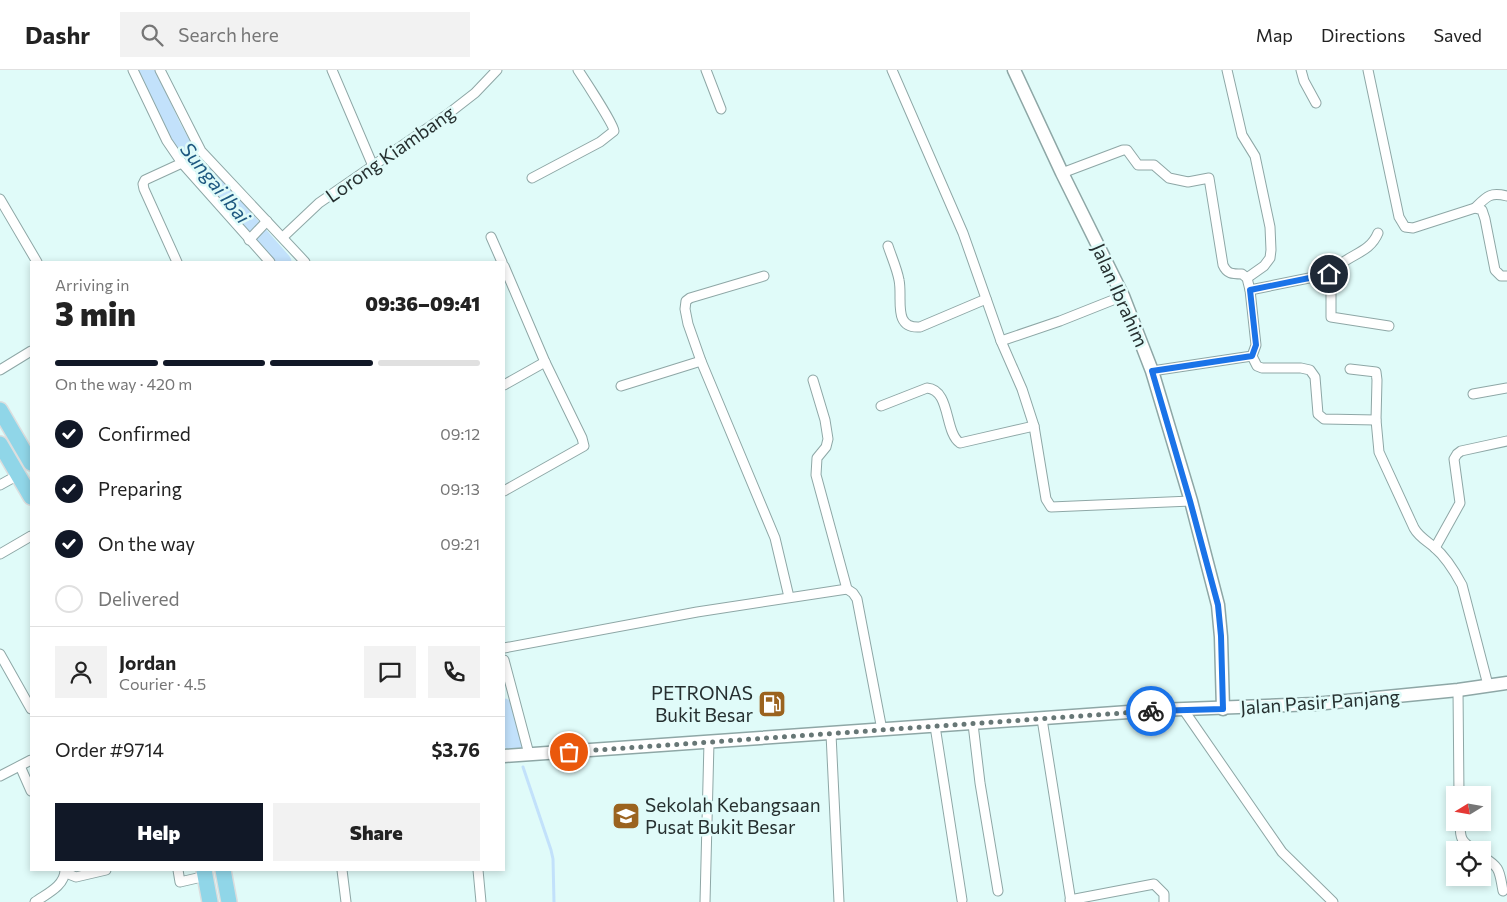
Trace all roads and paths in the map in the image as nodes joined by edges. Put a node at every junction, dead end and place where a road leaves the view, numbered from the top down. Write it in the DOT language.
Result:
graph roads {
  1 [pos="133,70"];
  2 [pos="160,70"];
  3 [pos="332,70"];
  4 [pos="497,70"];
  5 [pos="578,70"];
  6 [pos="706,70"];
  7 [pos="892,70"];
  8 [pos="1014,70"];
  9 [pos="1227,70"];
  10 [pos="1301,70"];
  11 [pos="1368,70"];
  12 [pos="1316,103"];
  13 [pos="721,109"];
  14 [pos="182,163"];
  15 [pos="374,166"];
  16 [pos="1062,174"];
  17 [pos="532,178"];
  18 [pos="1507,196"];
  19 [pos="0,199"];
  20 [pos="1475,208"];
  21 [pos="265,224"];
  22 [pos="1378,233"];
  23 [pos="283,237"];
  24 [pos="491,237"];
  25 [pos="251,238"];
  26 [pos="888,246"];
  27 [pos="36,261"];
  28 [pos="177,261"];
  29 [pos="269,261"];
  30 [pos="304,261"];
  31 [pos="502,261"];
  32 [pos="505,269"];
  33 [pos="1329,274"];
  34 [pos="764,276"];
  35 [pos="1507,276"];
  36 [pos="1247,278"];
  37 [pos="1250,290"];
  38 [pos="1123,296"];
  39 [pos="986,299"];
  40 [pos="1389,326"];
  41 [pos="1001,341"];
  42 [pos="30,352"];
  43 [pos="1252,356"];
  44 [pos="701,361"];
  45 [pos="545,362"];
  46 [pos="1350,369"];
  47 [pos="0,370"];
  48 [pos="1152,371"];
  49 [pos="812,380"];
  50 [pos="505,384"];
  51 [pos="621,386"];
  52 [pos="1507,388"];
  53 [pos="1473,394"];
  54 [pos="881,406"];
  55 [pos="0,410"];
  56 [pos="1376,420"];
  57 [pos="1034,426"];
  58 [pos="1507,441"];
  59 [pos="0,444"];
  60 [pos="30,460"];
  61 [pos="18,475"];
  62 [pos="0,485"];
  63 [pos="505,490"];
  64 [pos="30,495"];
  65 [pos="1190,501"];
  66 [pos="30,537"];
  67 [pos="1436,548"];
  68 [pos="0,554"];
  69 [pos="846,589"];
  70 [pos="789,598"];
  71 [pos="505,648"];
  72 [pos="0,654"];
  73 [pos="505,664"];
  74 [pos="1507,683"];
  75 [pos="1488,685"];
  76 [pos="1458,690"];
  77 [pos="30,707"];
  78 [pos="1183,709"];
  79 [pos="1223,709"];
  80 [pos="1042,719"];
  81 [pos="973,724"];
  82 [pos="935,726"];
  83 [pos="882,730"];
  84 [pos="831,734"];
  85 [pos="709,742"];
  86 [pos="530,754"];
  87 [pos="505,756"];
  88 [pos="30,761"];
  89 [pos="20,766"];
  90 [pos="0,776"];
  91 [pos="1459,786"];
  92 [pos="30,789"];
  93 [pos="1491,862"];
  94 [pos="102,871"];
  95 [pos="178,871"];
  96 [pos="223,871"];
  97 [pos="342,871"];
  98 [pos="478,871"];
  99 [pos="65,872"];
  100 [pos="205,872"];
  101 [pos="998,891"];
  102 [pos="1503,891"];
  103 [pos="962,900"];
  104 [pos="1070,901"];
  105 [pos="35,902"];
  106 [pos="210,902"];
  107 [pos="229,902"];
  108 [pos="346,902"];
  109 [pos="481,902"];
  110 [pos="705,902"];
  111 [pos="839,902"];
  112 [pos="1164,902"];
  113 [pos="1333,902"];
  1 -- 14 [label="street"];
  2 -- 21 [label="street"];
  3 -- 15 [label="street"];
  4 -- 15 [label="street, Lorong Kiambang"];
  5 -- 17 [label="street"];
  6 -- 13 [label="street"];
  7 -- 39 [label="street"];
  8 -- 16 [label="main road, Jalan Ibrahim"];
  9 -- 36 [label="street"];
  10 -- 12 [label="street"];
  11 -- 20 [label="street"];
  14 -- 25 [label="street"];
  14 -- 28 [label="street"];
  15 -- 23 [label="street, Lorong Kiambang"];
  16 -- 36 [label="street"];
  16 -- 38 [label="main road, Jalan Ibrahim"];
  18 -- 20 [label="street"];
  19 -- 27 [label="street"];
  20 -- 35 [label="street"];
  21 -- 23 [label="street"];
  21 -- 25 [label="street"];
  22 -- 33 [label="street"];
  23 -- 30 [label="street"];
  24 -- 31 [label="street"];
  25 -- 29 [label="street"];
  26 -- 39 [label="street"];
  32 -- 45 [label="street"];
  33 -- 37 [label="street"];
  33 -- 40 [label="street"];
  34 -- 44 [label="street"];
  36 -- 37 [label="street"];
  37 -- 43 [label="street"];
  38 -- 41 [label="street"];
  38 -- 48 [label="main road, Jalan Ibrahim"];
  39 -- 41 [label="street"];
  41 -- 57 [label="street"];
  42 -- 47 [label="street"];
  43 -- 48 [label="street"];
  43 -- 56 [label="street"];
  44 -- 51 [label="street"];
  44 -- 70 [label="street"];
  45 -- 50 [label="street"];
  45 -- 63 [label="street"];
  46 -- 56 [label="street"];
  48 -- 65 [label="main road, Jalan Ibrahim"];
  49 -- 69 [label="street"];
  52 -- 53 [label="street"];
  54 -- 57 [label="street"];
  55 -- 60 [label="highway"];
  56 -- 67 [label="street"];
  57 -- 65 [label="street"];
  58 -- 67 [label="street"];
  59 -- 61 [label="highway"];
  61 -- 62 [label="street"];
  61 -- 64 [label="highway"];
  65 -- 79 [label="main road, Jalan Ibrahim"];
  66 -- 68 [label="street"];
  67 -- 75 [label="street"];
  69 -- 70 [label="street"];
  69 -- 83 [label="street"];
  70 -- 71 [label="street"];
  72 -- 77 [label="street"];
  73 -- 86 [label="street"];
  74 -- 75 [label="main road, Jalan Pasir Panjang"];
  75 -- 76 [label="main road, Jalan Pasir Panjang"];
  76 -- 79 [label="main road, Jalan Pasir Panjang"];
  76 -- 91 [label="street"];
  78 -- 79 [label="main road, Jalan Pasir Panjang"];
  78 -- 80 [label="main road, Jalan Pasir Panjang"];
  78 -- 113 [label="street"];
  80 -- 81 [label="main road, Jalan Pasir Panjang"];
  80 -- 104 [label="street"];
  81 -- 82 [label="main road, Jalan Pasir Panjang"];
  81 -- 101 [label="street"];
  82 -- 83 [label="main road, Jalan Pasir Panjang"];
  82 -- 103 [label="street"];
  83 -- 84 [label="main road, Jalan Pasir Panjang"];
  84 -- 85 [label="main road, Jalan Pasir Panjang"];
  84 -- 111 [label="street"];
  85 -- 86 [label="main road, Jalan Pasir Panjang"];
  85 -- 110 [label="street"];
  86 -- 87 [label="main road, Jalan Pasir Panjang"];
  88 -- 89 [label="street"];
  89 -- 90 [label="street"];
  89 -- 92 [label="street"];
  93 -- 102 [label="street"];
  94 -- 99 [label="street"];
  95 -- 100 [label="street"];
  96 -- 107 [label="highway"];
  97 -- 108 [label="street"];
  98 -- 109 [label="street"];
  99 -- 105 [label="street"];
  100 -- 106 [label="highway"];
  104 -- 112 [label="street"];
}
